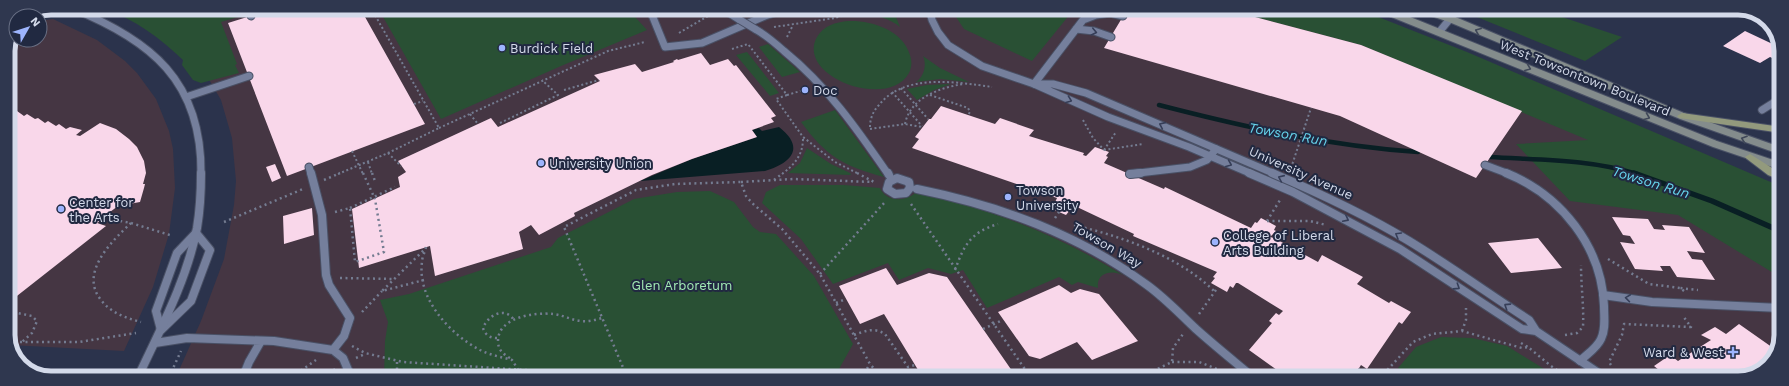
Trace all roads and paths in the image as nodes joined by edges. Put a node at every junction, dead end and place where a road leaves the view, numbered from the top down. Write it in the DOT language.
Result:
graph roads {
  1 [pos="87,15"];
  2 [pos="375,15"];
  3 [pos="652,15"];
  4 [pos="709,15"];
  5 [pos="732,15"];
  6 [pos="768,15"];
  7 [pos="845,15"];
  8 [pos="931,15"];
  9 [pos="1088,15"];
  10 [pos="1096,15"];
  11 [pos="1119,15"];
  12 [pos="1397,15"];
  13 [pos="1439,15"];
  14 [pos="1454,15"];
  15 [pos="1123,16"];
  16 [pos="1451,19"];
  17 [pos="1083,20"];
  18 [pos="1076,29"];
  19 [pos="757,30"];
  20 [pos="1440,31"];
  21 [pos="675,35"];
  22 [pos="1111,37"];
  23 [pos="645,42"];
  24 [pos="732,49"];
  25 [pos="249,76"];
  26 [pos="542,80"];
  27 [pos="599,80"];
  28 [pos="822,84"];
  29 [pos="969,84"];
  30 [pos="1034,84"];
  31 [pos="992,87"];
  32 [pos="901,89"];
  33 [pos="564,90"];
  34 [pos="892,92"];
  35 [pos="930,94"];
  36 [pos="787,95"];
  37 [pos="186,97"];
  38 [pos="422,101"];
  39 [pos="1774,102"];
  40 [pos="414,104"];
  41 [pos="916,105"];
  42 [pos="1311,108"];
  43 [pos="1762,110"];
  44 [pos="909,111"];
  45 [pos="470,114"];
  46 [pos="1079,114"];
  47 [pos="968,115"];
  48 [pos="1682,116"];
  49 [pos="928,119"];
  50 [pos="500,123"];
  51 [pos="478,124"];
  52 [pos="905,124"];
  53 [pos="439,128"];
  54 [pos="870,129"];
  55 [pos="1774,129"];
  56 [pos="1117,131"];
  57 [pos="860,133"];
  58 [pos="803,137"];
  59 [pos="1151,143"];
  60 [pos="1216,149"];
  61 [pos="1774,149"];
  62 [pos="1104,150"];
  63 [pos="352,151"];
  64 [pos="388,153"];
  65 [pos="1210,156"];
  66 [pos="1750,156"];
  67 [pos="368,162"];
  68 [pos="1774,164"];
  69 [pos="1485,165"];
  70 [pos="401,166"];
  71 [pos="309,167"];
  72 [pos="1130,174"];
  73 [pos="1288,174"];
  74 [pos="1774,174"];
  75 [pos="889,175"];
  76 [pos="375,181"];
  77 [pos="772,181"];
  78 [pos="741,182"];
  79 [pos="874,182"];
  80 [pos="880,183"];
  81 [pos="313,184"];
  82 [pos="395,187"];
  83 [pos="917,189"];
  84 [pos="906,196"];
  85 [pos="889,198"];
  86 [pos="1280,201"];
  87 [pos="350,208"];
  88 [pos="322,216"];
  89 [pos="104,218"];
  90 [pos="1031,221"];
  91 [pos="224,222"];
  92 [pos="1058,222"];
  93 [pos="131,223"];
  94 [pos="1002,223"];
  95 [pos="1069,224"];
  96 [pos="1330,226"];
  97 [pos="196,233"];
  98 [pos="173,236"];
  99 [pos="1607,258"];
  100 [pos="1582,262"];
  101 [pos="955,270"];
  102 [pos="820,274"];
  103 [pos="337,278"];
  104 [pos="394,279"];
  105 [pos="424,280"];
  106 [pos="1218,287"];
  107 [pos="1680,288"];
  108 [pos="1215,292"];
  109 [pos="1603,295"];
  110 [pos="846,299"];
  111 [pos="836,303"];
  112 [pos="1460,304"];
  113 [pos="1465,307"];
  114 [pos="1774,307"];
  115 [pos="1471,311"];
  116 [pos="1680,311"];
  117 [pos="15,312"];
  118 [pos="1198,316"];
  119 [pos="602,318"];
  120 [pos="514,320"];
  121 [pos="1004,320"];
  122 [pos="141,322"];
  123 [pos="983,329"];
  124 [pos="161,330"];
  125 [pos="1462,331"];
  126 [pos="1536,331"];
  127 [pos="136,333"];
  128 [pos="854,335"];
  129 [pos="1183,335"];
  130 [pos="1563,336"];
  131 [pos="497,338"];
  132 [pos="342,339"];
  133 [pos="261,340"];
  134 [pos="16,342"];
  135 [pos="21,342"];
  136 [pos="155,343"];
  137 [pos="333,350"];
  138 [pos="512,360"];
  139 [pos="1580,361"];
  140 [pos="397,362"];
  141 [pos="1172,362"];
  142 [pos="870,364"];
  143 [pos="915,365"];
  144 [pos="1358,369"];
  145 [pos="1614,369"];
  146 [pos="141,371"];
  147 [pos="245,371"];
  148 [pos="348,371"];
  149 [pos="397,371"];
  150 [pos="519,371"];
  151 [pos="624,371"];
  152 [pos="866,371"];
  153 [pos="876,371"];
  154 [pos="1026,371"];
  155 [pos="1153,371"];
  156 [pos="1223,371"];
  157 [pos="1245,371"];
  158 [pos="1361,371"];
  159 [pos="1386,371"];
  160 [pos="1558,371"];
  161 [pos="1595,371"];
  1 -- 37 [label="street"];
  2 -- 38 [label="path"];
  3 -- 6 [label="street"];
  4 -- 21 [label="path"];
  5 -- 19 [label="street, bridge"];
  7 -- 19 [label="path"];
  8 -- 30 [label="street, University Avenue"];
  9 -- 17 [label="street"];
  10 -- 17 [label="street"];
  11 -- 15 [label="street"];
  12 -- 20 [label="main road, West Towsontown Boulevard"];
  13 -- 16 [label="main road, West Towsontown Boulevard"];
  14 -- 16 [label="street"];
  16 -- 20 [label="street"];
  48 -- 16 [label="main road, West Towsontown Boulevard, one-way"];
  17 -- 18 [label="street"];
  18 -- 22 [label="street, one-way"];
  18 -- 30 [label="street"];
  19 -- 28 [label="street"];
  20 -- 66 [label="main road, West Towsontown Boulevard, one-way"];
  23 -- 26 [label="path"];
  24 -- 36 [label="path"];
  25 -- 37 [label="street"];
  26 -- 45 [label="path"];
  26 -- 50 [label="path"];
  27 -- 33 [label="path"];
  28 -- 36 [label="path"];
  28 -- 57 [label="street"];
  29 -- 31 [label="path"];
  29 -- 32 [label="path"];
  29 -- 35 [label="path"];
  60 -- 30 [label="street, University Avenue, one-way"];
  30 -- 65 [label="street, University Avenue, one-way"];
  32 -- 34 [label="path"];
  32 -- 41 [label="path"];
  34 -- 44 [label="path"];
  34 -- 54 [label="path"];
  35 -- 41 [label="path"];
  35 -- 47 [label="path"];
  36 -- 58 [label="path"];
  37 -- 97 [label="street"];
  38 -- 40 [label="path"];
  38 -- 53 [label="path"];
  39 -- 43 [label="street"];
  41 -- 44 [label="path"];
  41 -- 49 [label="path"];
  42 -- 73 [label="path"];
  44 -- 52 [label="path"];
  44 -- 52 [label="path"];
  45 -- 51 [label="path"];
  45 -- 53 [label="path"];
  46 -- 62 [label="path"];
  48 -- 55 [label="main road"];
  61 -- 48 [label="main road, West Towsontown Boulevard, one-way"];
  52 -- 54 [label="path"];
  53 -- 64 [label="path"];
  54 -- 57 [label="path"];
  56 -- 62 [label="path"];
  57 -- 75 [label="street"];
  58 -- 77 [label="path"];
  58 -- 79 [label="path"];
  59 -- 62 [label="path"];
  60 -- 65 [label="street"];
  126 -- 60 [label="street, University Avenue, one-way"];
  63 -- 87 [label="path, bridge"];
  64 -- 67 [label="path"];
  64 -- 70 [label="path"];
  65 -- 72 [label="street"];
  65 -- 126 [label="street, University Avenue, one-way"];
  66 -- 68 [label="main road, West Towsontown Boulevard"];
  66 -- 74 [label="main road"];
  67 -- 76 [label="path"];
  67 -- 81 [label="path"];
  69 -- 109 [label="street"];
  71 -- 81 [label="street"];
  77 -- 78 [label="path"];
  77 -- 79 [label="path"];
  78 -- 102 [label="path"];
  78 -- 119 [label="path"];
  79 -- 80 [label="path"];
  81 -- 88 [label="street"];
  81 -- 91 [label="path"];
  82 -- 87 [label="path"];
  83 -- 90 [label="street, Towson Way"];
  84 -- 101 [label="path"];
  85 -- 102 [label="path"];
  86 -- 96 [label="path"];
  87 -- 88 [label="path"];
  88 -- 132 [label="street"];
  89 -- 93 [label="path"];
  90 -- 92 [label="path"];
  90 -- 157 [label="street, Towson Way"];
  93 -- 98 [label="path"];
  93 -- 122 [label="path"];
  94 -- 101 [label="path"];
  95 -- 108 [label="path"];
  97 -- 124 [label="street"];
  97 -- 124 [label="street"];
  99 -- 107 [label="path"];
  100 -- 130 [label="path"];
  101 -- 154 [label="path"];
  102 -- 111 [label="path"];
  103 -- 104 [label="path"];
  104 -- 105 [label="path"];
  104 -- 105 [label="path"];
  105 -- 138 [label="path"];
  106 -- 108 [label="path"];
  108 -- 118 [label="path"];
  114 -- 109 [label="street, one-way"];
  109 -- 139 [label="street"];
  110 -- 111 [label="path"];
  111 -- 128 [label="path"];
  112 -- 113 [label="path"];
  113 -- 115 [label="path"];
  113 -- 125 [label="path"];
  116 -- 145 [label="path"];
  117 -- 135 [label="path"];
  119 -- 120 [label="path"];
  119 -- 151 [label="path"];
  120 -- 131 [label="path"];
  120 -- 131 [label="path"];
  121 -- 123 [label="path, bridge"];
  124 -- 136 [label="street"];
  125 -- 159 [label="path"];
  125 -- 160 [label="path"];
  126 -- 139 [label="street, University Avenue"];
  127 -- 135 [label="path"];
  128 -- 142 [label="path"];
  128 -- 143 [label="path"];
  129 -- 141 [label="path"];
  131 -- 138 [label="path"];
  132 -- 137 [label="street"];
  132 -- 140 [label="path"];
  133 -- 136 [label="street"];
  133 -- 137 [label="street"];
  133 -- 147 [label="street"];
  134 -- 135 [label="path"];
  136 -- 146 [label="street"];
  137 -- 148 [label="street"];
  138 -- 150 [label="path"];
  139 -- 161 [label="street, University Avenue"];
  140 -- 149 [label="path"];
  140 -- 150 [label="path"];
  141 -- 155 [label="path"];
  141 -- 156 [label="path"];
  142 -- 152 [label="path"];
  142 -- 153 [label="path"];
  144 -- 158 [label="path"];
}
